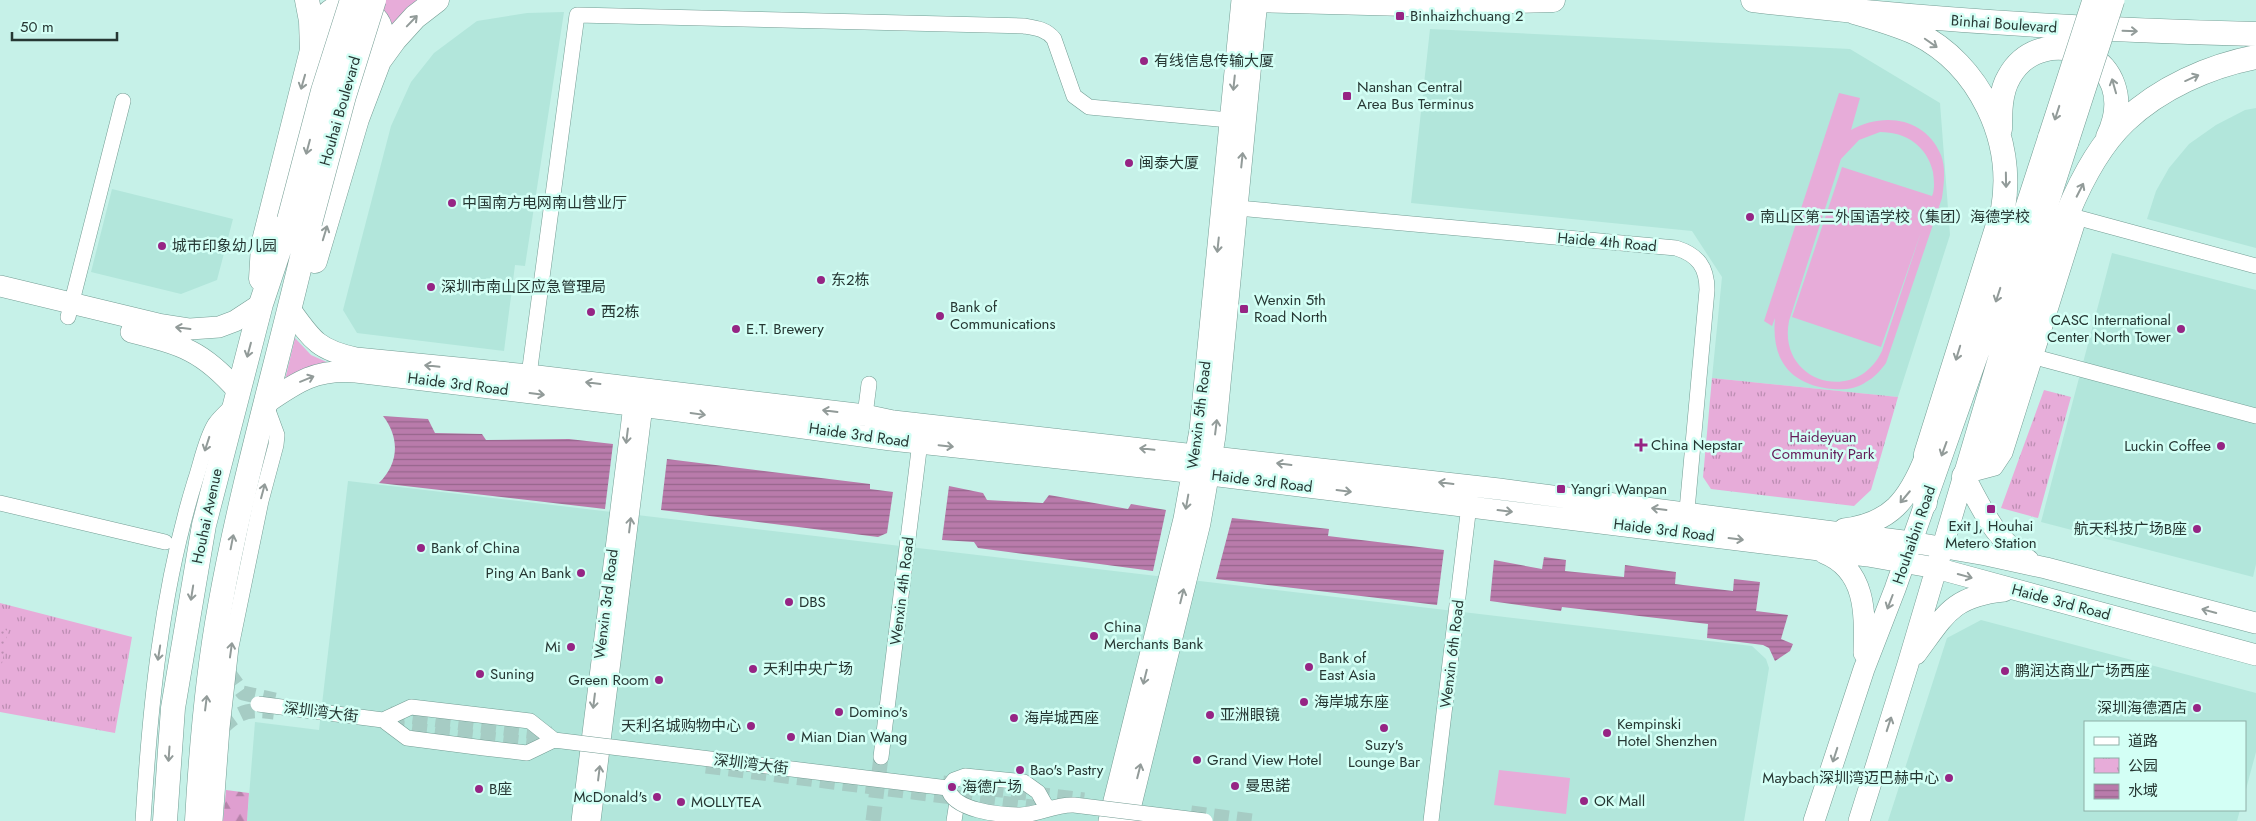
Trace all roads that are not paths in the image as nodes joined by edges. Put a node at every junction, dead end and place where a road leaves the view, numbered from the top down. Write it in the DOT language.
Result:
graph roads {
  1 [pos="307,0"];
  2 [pos="352,0"];
  3 [pos="374,0"];
  4 [pos="437,0"];
  5 [pos="1242,0"];
  6 [pos="1252,0"];
  7 [pos="1257,0"];
  8 [pos="1553,0"];
  9 [pos="1753,0"];
  10 [pos="2093,0"];
  11 [pos="2114,0"];
  12 [pos="1854,12"];
  13 [pos="2256,34"];
  14 [pos="312,50"];
  15 [pos="2256,57"];
  16 [pos="379,62"];
  17 [pos="123,101"];
  18 [pos="1238,121"];
  19 [pos="2058,139"];
  20 [pos="2001,141"];
  21 [pos="2102,150"];
  22 [pos="1238,208"];
  23 [pos="300,222"];
  24 [pos="2022,252"];
  25 [pos="2256,266"];
  26 [pos="0,286"];
  27 [pos="0,300"];
  28 [pos="261,304"];
  29 [pos="290,309"];
  30 [pos="70,310"];
  31 [pos="2035,357"];
  32 [pos="529,375"];
  33 [pos="868,384"];
  34 [pos="236,397"];
  35 [pos="639,397"];
  36 [pos="265,404"];
  37 [pos="865,415"];
  38 [pos="2256,416"];
  39 [pos="921,434"];
  40 [pos="1926,454"];
  41 [pos="1202,464"];
  42 [pos="1964,476"];
  43 [pos="1470,497"];
  44 [pos="0,502"];
  45 [pos="1925,503"];
  46 [pos="1685,523"];
  47 [pos="1829,531"];
  48 [pos="165,542"];
  49 [pos="1942,548"];
  50 [pos="1812,549"];
  51 [pos="1908,552"];
  52 [pos="1936,568"];
  53 [pos="2046,568"];
  54 [pos="2018,591"];
  55 [pos="2256,623"];
  56 [pos="2256,655"];
  57 [pos="1908,664"];
  58 [pos="1864,668"];
  59 [pos="258,704"];
  60 [pos="383,720"];
  61 [pos="554,740"];
  62 [pos="881,757"];
  63 [pos="948,788"];
  64 [pos="1047,808"];
  65 [pos="955,812"];
  66 [pos="1011,818"];
  67 [pos="144,821"];
  68 [pos="165,821"];
  69 [pos="197,821"];
  70 [pos="215,821"];
  71 [pos="579,821"];
  72 [pos="593,821"];
  73 [pos="1109,821"];
  74 [pos="1127,821"];
  75 [pos="1205,821"];
  76 [pos="1431,821"];
  77 [pos="1814,821"];
  78 [pos="1859,821"];
  1 -- 14 [label="main road"];
  2 -- 23 [label="main road, Houhai Boulevard, one-way, bridge"];
  3 -- 23 [label="main road, Houhai Boulevard, bridge"];
  16 -- 4 [label="main road, one-way"];
  5 -- 18 [label="main road, Wenxin 5th Road, one-way"];
  6 -- 7 [label="main road"];
  7 -- 8 [label="main road"];
  7 -- 18 [label="main road, Wenxin 5th Road"];
  9 -- 12 [label="main road, Binhai Boulevard"];
  10 -- 19 [label="main road, one-way, bridge"];
  11 -- 19 [label="main road, bridge"];
  12 -- 13 [label="main road, Binhai Boulevard, one-way"];
  12 -- 20 [label="main road, one-way"];
  14 -- 16 [label="main road"];
  14 -- 28 [label="main road, one-way"];
  21 -- 15 [label="main road, one-way"];
  29 -- 16 [label="main road, one-way"];
  17 -- 30 [label="street"];
  22 -- 18 [label="main road, Wenxin 5th Road, one-way"];
  18 -- 32 [label="street"];
  18 -- 41 [label="main road, Wenxin 5th Road, one-way"];
  19 -- 24 [label="main road"];
  21 -- 20 [label="main road, one-way"];
  20 -- 40 [label="main road, one-way"];
  42 -- 21 [label="main road, one-way"];
  41 -- 22 [label="main road, Wenxin 5th Road, one-way"];
  22 -- 46 [label="street, Haide 4th Road"];
  23 -- 28 [label="main road, Houhai Avenue"];
  23 -- 29 [label="main road, Houhai Avenue"];
  24 -- 42 [label="main road, Houhaibin Road"];
  24 -- 45 [label="main road, Houhaibin Road, one-way"];
  25 -- 31 [label="street"];
  26 -- 30 [label="main road"];
  27 -- 30 [label="main road"];
  28 -- 30 [label="main road, one-way"];
  28 -- 34 [label="main road, Houhai Avenue, one-way"];
  32 -- 29 [label="main road, Haide 3rd Road, one-way"];
  29 -- 36 [label="main road, Houhai Avenue"];
  30 -- 34 [label="main road"];
  31 -- 38 [label="street"];
  31 -- 42 [label="street"];
  35 -- 32 [label="main road, Haide 3rd Road, one-way"];
  33 -- 37 [label="street"];
  34 -- 67 [label="street, one-way"];
  34 -- 68 [label="main road, Houhai Avenue, one-way"];
  36 -- 35 [label="main road, Haide 3rd Road, one-way"];
  37 -- 35 [label="main road, Haide 3rd Road, one-way"];
  35 -- 39 [label="main road, Haide 3rd Road, one-way"];
  35 -- 71 [label="street, Wenxin 3rd Road, one-way"];
  72 -- 35 [label="street, Wenxin 3rd Road, one-way"];
  69 -- 36 [label="main road, Houhai Avenue, one-way"];
  70 -- 36 [label="street, one-way"];
  37 -- 39 [label="main road, Haide 3rd Road"];
  39 -- 41 [label="main road, Haide 3rd Road"];
  39 -- 62 [label="street, Wenxin 4th Road"];
  40 -- 45 [label="main road"];
  40 -- 47 [label="main road, one-way"];
  41 -- 43 [label="main road, Haide 3rd Road"];
  41 -- 73 [label="main road, Wenxin 5th Road, one-way"];
  74 -- 41 [label="main road, Wenxin 5th Road, one-way"];
  42 -- 49 [label="main road, Houhaibin Road"];
  42 -- 53 [label="main road"];
  43 -- 46 [label="main road, Haide 3rd Road"];
  43 -- 76 [label="street, Wenxin 6th Road"];
  44 -- 48 [label="street"];
  45 -- 51 [label="main road, Houhaibin Road"];
  46 -- 47 [label="main road, Haide 3rd Road"];
  46 -- 50 [label="main road, Haide 3rd Road, one-way"];
  47 -- 51 [label="main road, Haide 3rd Road"];
  49 -- 51 [label="main road, Haide 3rd Road"];
  49 -- 52 [label="main road, Houhaibin Road"];
  49 -- 53 [label="main road, Haide 3rd Road"];
  50 -- 51 [label="main road, Haide 3rd Road"];
  50 -- 58 [label="main road"];
  51 -- 52 [label="main road, Haide 3rd Road"];
  51 -- 58 [label="main road, Houhaibin Road, one-way"];
  52 -- 54 [label="main road, Haide 3rd Road, one-way"];
  52 -- 57 [label="main road, Houhaibin Road"];
  55 -- 53 [label="main road, Haide 3rd Road, one-way"];
  54 -- 56 [label="main road, Haide 3rd Road"];
  54 -- 57 [label="main road"];
  78 -- 57 [label="main road, Houhaibin Road, one-way"];
  58 -- 77 [label="main road, Houhaibin Road, one-way"];
  59 -- 60 [label="street, 深圳湾大街, bridge"];
  60 -- 61 [label="street, 深圳湾大街, bridge"];
  60 -- 61 [label="street, bridge"];
  61 -- 63 [label="street, 深圳湾大街, bridge"];
  63 -- 64 [label="street, bridge"];
  63 -- 65 [label="street, bridge"];
  64 -- 66 [label="street, bridge"];
  64 -- 75 [label="street, bridge"];
  65 -- 66 [label="street, bridge"];
}
